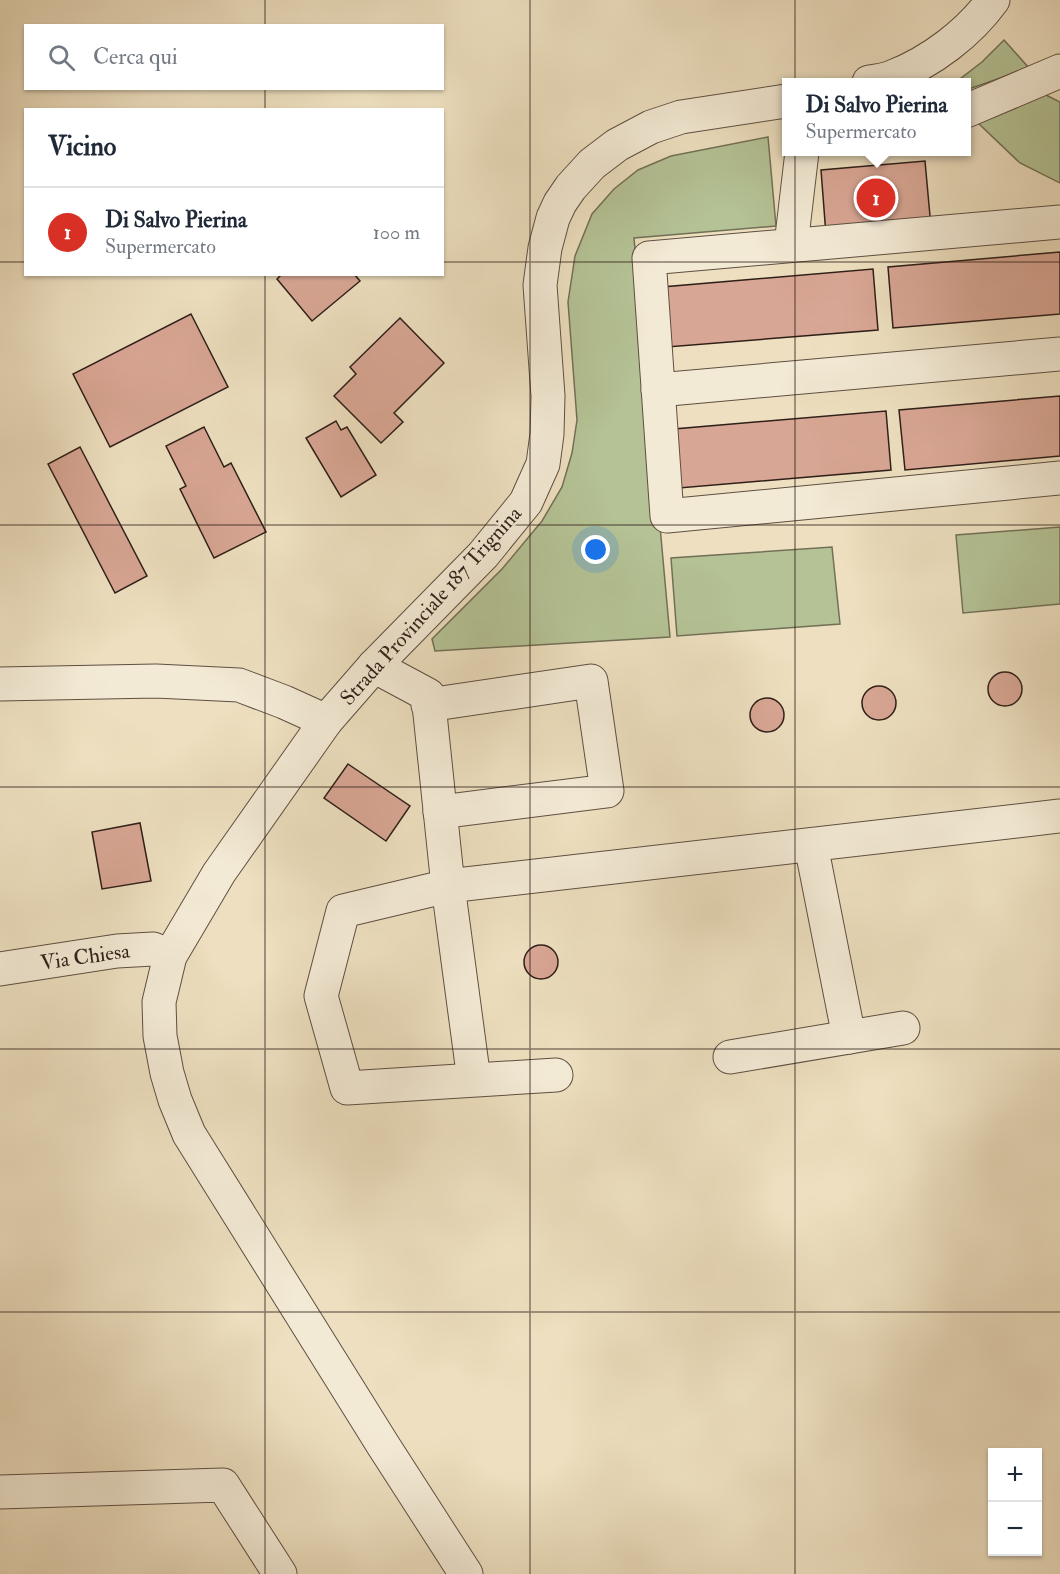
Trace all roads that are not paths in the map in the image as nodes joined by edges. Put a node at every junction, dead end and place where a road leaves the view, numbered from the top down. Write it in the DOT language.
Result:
graph roads {
  1 [pos="993,0"];
  2 [pos="1060,72"];
  3 [pos="887,78"];
  4 [pos="782,101"];
  5 [pos="971,109"];
  6 [pos="802,156"];
  7 [pos="1060,222"];
  8 [pos="791,245"];
  9 [pos="1060,354"];
  10 [pos="658,390"];
  11 [pos="1060,478"];
  12 [pos="374,666"];
  13 [pos="0,684"];
  14 [pos="428,705"];
  15 [pos="326,721"];
  16 [pos="440,812"];
  17 [pos="1060,816"];
  18 [pos="811,845"];
  19 [pos="448,886"];
  20 [pos="170,956"];
  21 [pos="0,969"];
  22 [pos="903,1028"];
  23 [pos="849,1037"];
  24 [pos="730,1057"];
  25 [pos="556,1075"];
  26 [pos="474,1080"];
  27 [pos="0,1492"];
  28 [pos="280,1574"];
  29 [pos="466,1574"];
  1 -- 3 [label="street"];
  2 -- 5 [label="street"];
  4 -- 12 [label="street, Strada Provinciale 187 Trignina"];
  6 -- 8 [label="street"];
  7 -- 8 [label="street"];
  8 -- 10 [label="street"];
  9 -- 10 [label="street"];
  10 -- 11 [label="street"];
  12 -- 14 [label="street"];
  12 -- 15 [label="street, Strada Provinciale 187 Trignina"];
  13 -- 15 [label="street, Strada Provinciale 187 Trignina"];
  14 -- 16 [label="street"];
  14 -- 16 [label="street"];
  15 -- 20 [label="street"];
  16 -- 19 [label="street"];
  17 -- 18 [label="street"];
  18 -- 19 [label="street"];
  18 -- 23 [label="street"];
  19 -- 26 [label="street"];
  19 -- 26 [label="street"];
  20 -- 21 [label="street, Via Chiesa"];
  20 -- 29 [label="street"];
  22 -- 23 [label="street"];
  23 -- 24 [label="street"];
  25 -- 26 [label="street"];
  27 -- 28 [label="street"];
}
